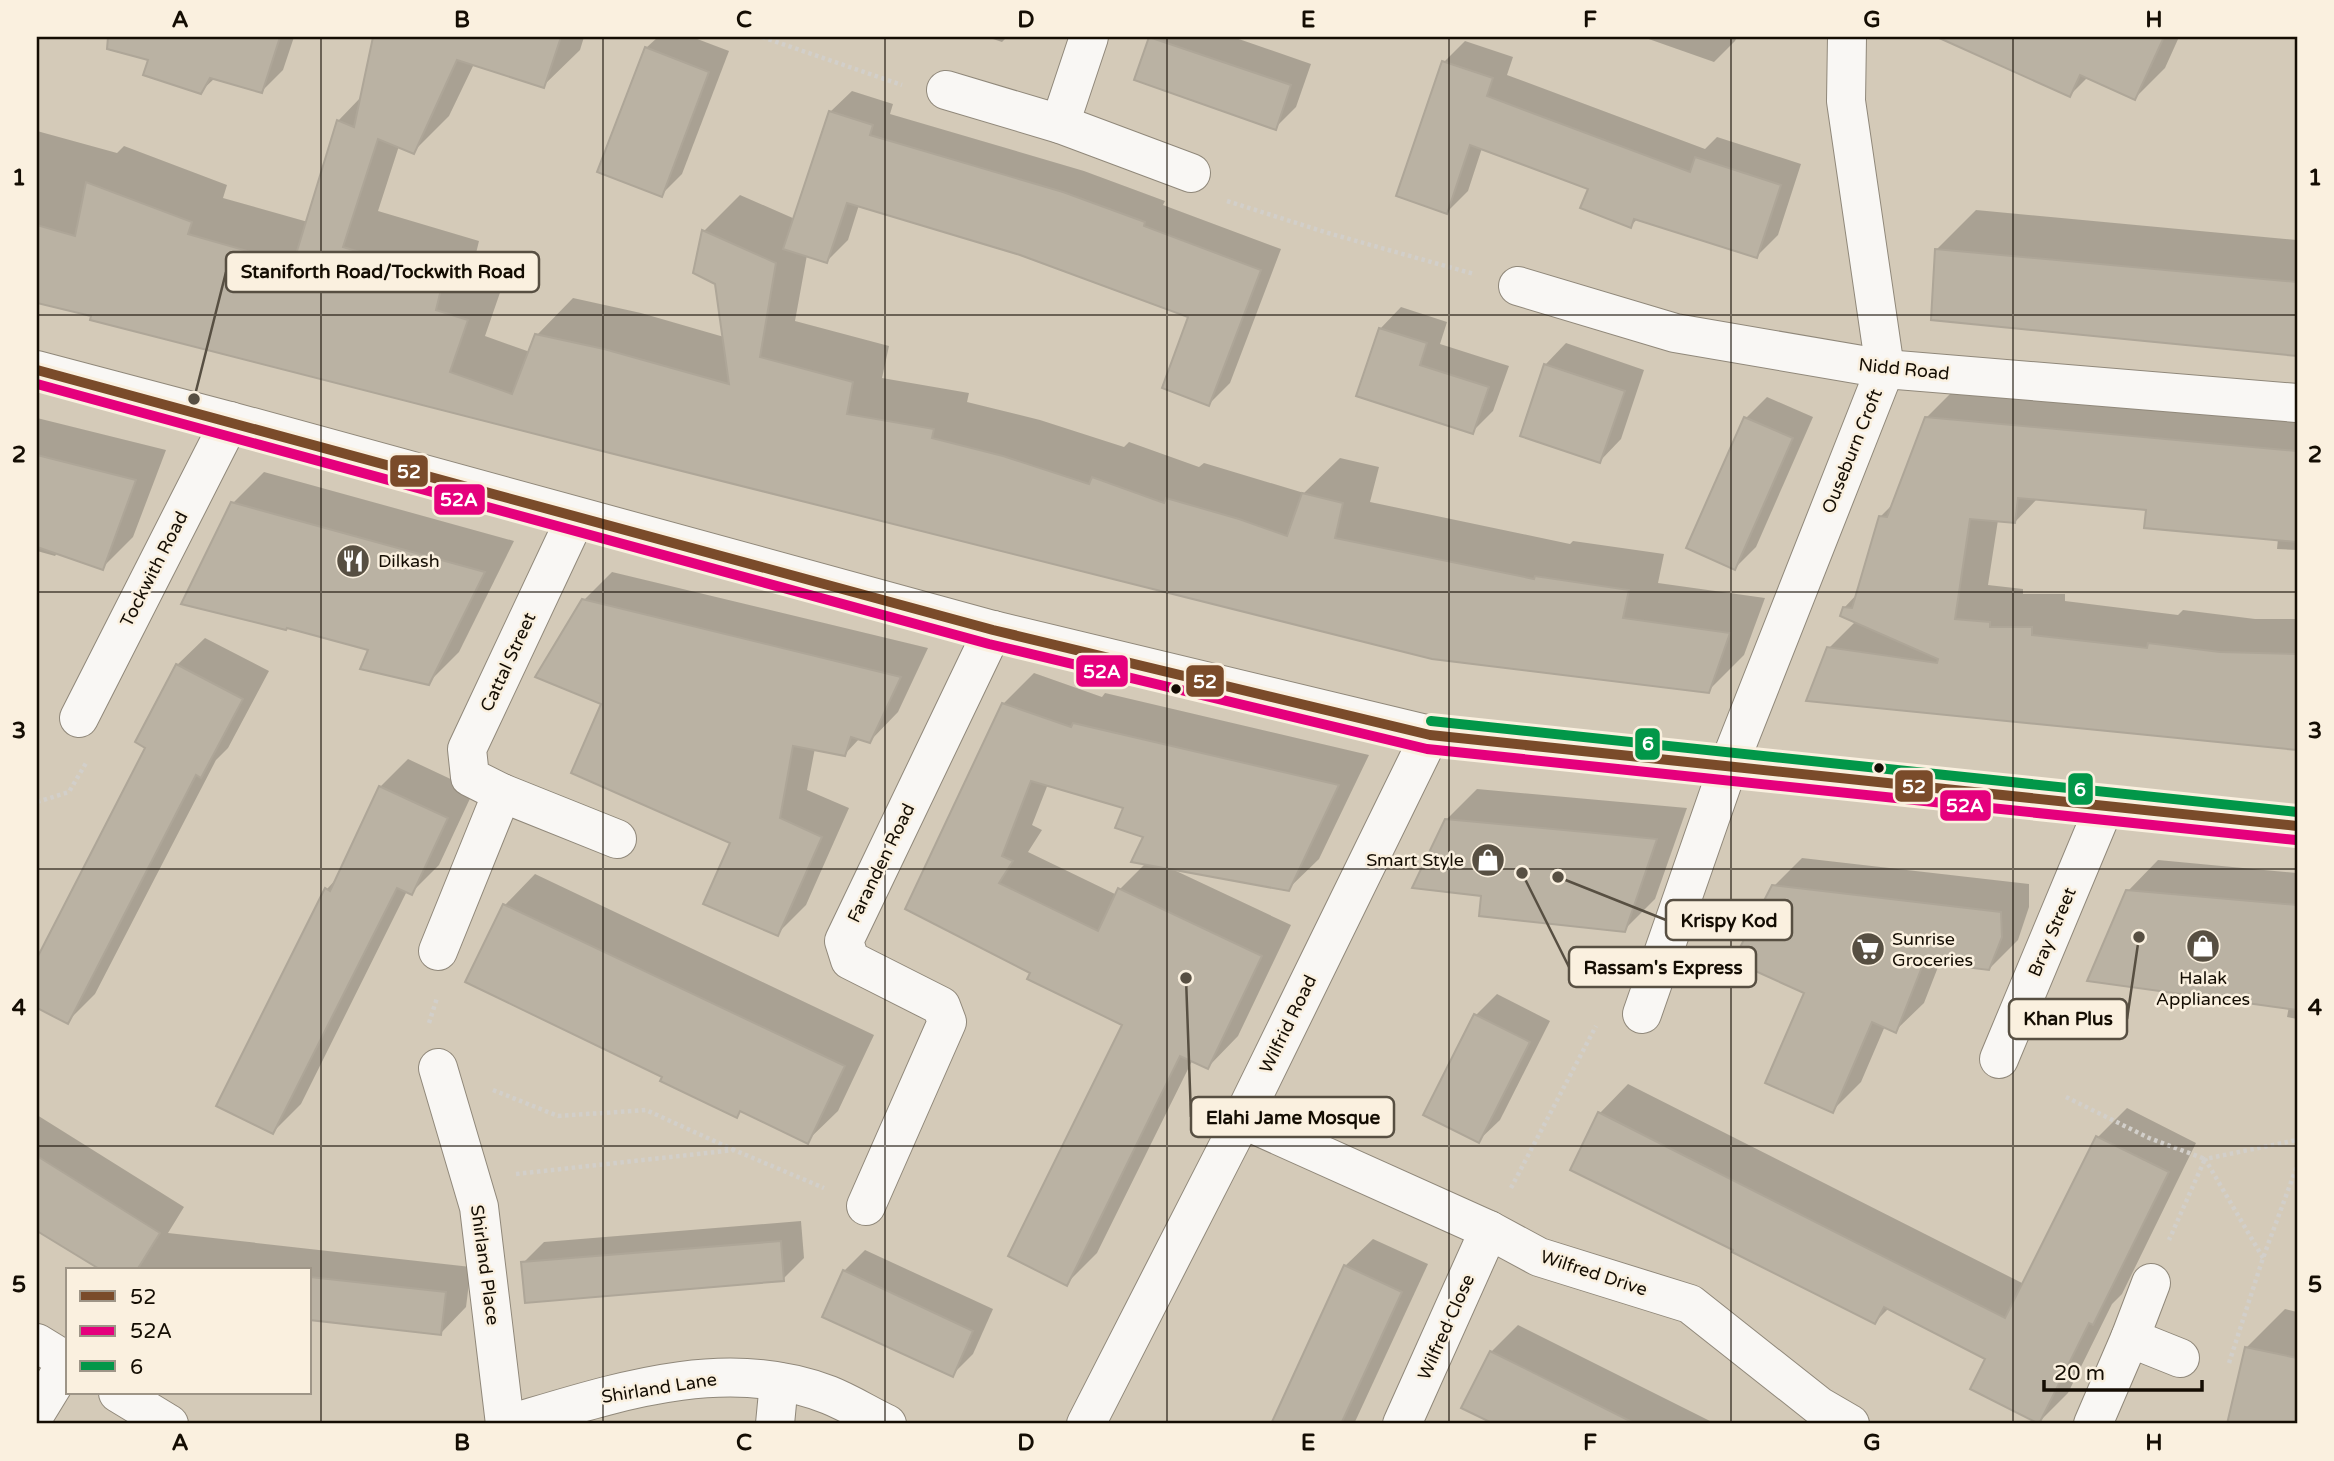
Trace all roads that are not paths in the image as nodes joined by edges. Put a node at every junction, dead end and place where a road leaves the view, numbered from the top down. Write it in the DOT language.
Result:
graph roads {
  1 [pos="1088,37"];
  2 [pos="1847,37"];
  3 [pos="946,90"];
  4 [pos="1060,124"];
  5 [pos="1191,173"];
  6 [pos="1518,286"];
  7 [pos="1885,369"];
  8 [pos="37,370"];
  9 [pos="2297,403"];
  10 [pos="230,421"];
  11 [pos="576,517"];
  12 [pos="993,630"];
  13 [pos="79,718"];
  14 [pos="1430,735"];
  15 [pos="1728,767"];
  16 [pos="502,793"];
  17 [pos="2105,805"];
  18 [pos="2297,826"];
  19 [pos="617,839"];
  20 [pos="438,951"];
  21 [pos="1642,1014"];
  22 [pos="1999,1059"];
  23 [pos="438,1068"];
  24 [pos="1242,1119"];
  25 [pos="866,1206"];
  26 [pos="1489,1230"];
  27 [pos="2151,1283"];
  28 [pos="2130,1338"];
  29 [pos="57,1356"];
  30 [pos="2177,1357"];
  31 [pos="779,1382"];
  32 [pos="120,1394"];
  33 [pos="37,1411"];
  34 [pos="169,1424"];
  35 [pos="507,1424"];
  36 [pos="775,1424"];
  37 [pos="887,1424"];
  38 [pos="1086,1424"];
  39 [pos="1402,1424"];
  40 [pos="1850,1424"];
  41 [pos="2093,1424"];
  1 -- 4 [label="street"];
  2 -- 7 [label="street, Ouseburn Croft"];
  3 -- 4 [label="street"];
  4 -- 5 [label="street"];
  6 -- 7 [label="street, Nidd Road"];
  7 -- 9 [label="street, Nidd Road"];
  7 -- 15 [label="street, Ouseburn Croft"];
  8 -- 10 [label="street"];
  10 -- 11 [label="street"];
  10 -- 13 [label="street, Tockwith Road"];
  11 -- 12 [label="street"];
  11 -- 16 [label="street, Cattal Street"];
  12 -- 14 [label="street"];
  12 -- 25 [label="street, Faranden Road"];
  14 -- 15 [label="street"];
  14 -- 24 [label="street, Wilfrid Road"];
  15 -- 17 [label="street"];
  15 -- 21 [label="street, Ouseburn Croft"];
  16 -- 19 [label="street, Cattal Street"];
  16 -- 20 [label="street"];
  17 -- 18 [label="street"];
  17 -- 22 [label="street, Bray Street"];
  23 -- 35 [label="street, Shirland Place"];
  24 -- 26 [label="street, Wilfred Drive"];
  24 -- 38 [label="street, Wilfrid Road"];
  26 -- 39 [label="street, Wilfred Close"];
  26 -- 40 [label="street, Wilfred Drive"];
  27 -- 28 [label="street"];
  28 -- 30 [label="street"];
  28 -- 41 [label="street"];
  29 -- 33 [label="street"];
  31 -- 35 [label="street, Shirland Lane"];
  31 -- 36 [label="street"];
  31 -- 37 [label="street, Shirland Lane"];
  32 -- 34 [label="street"];
}
